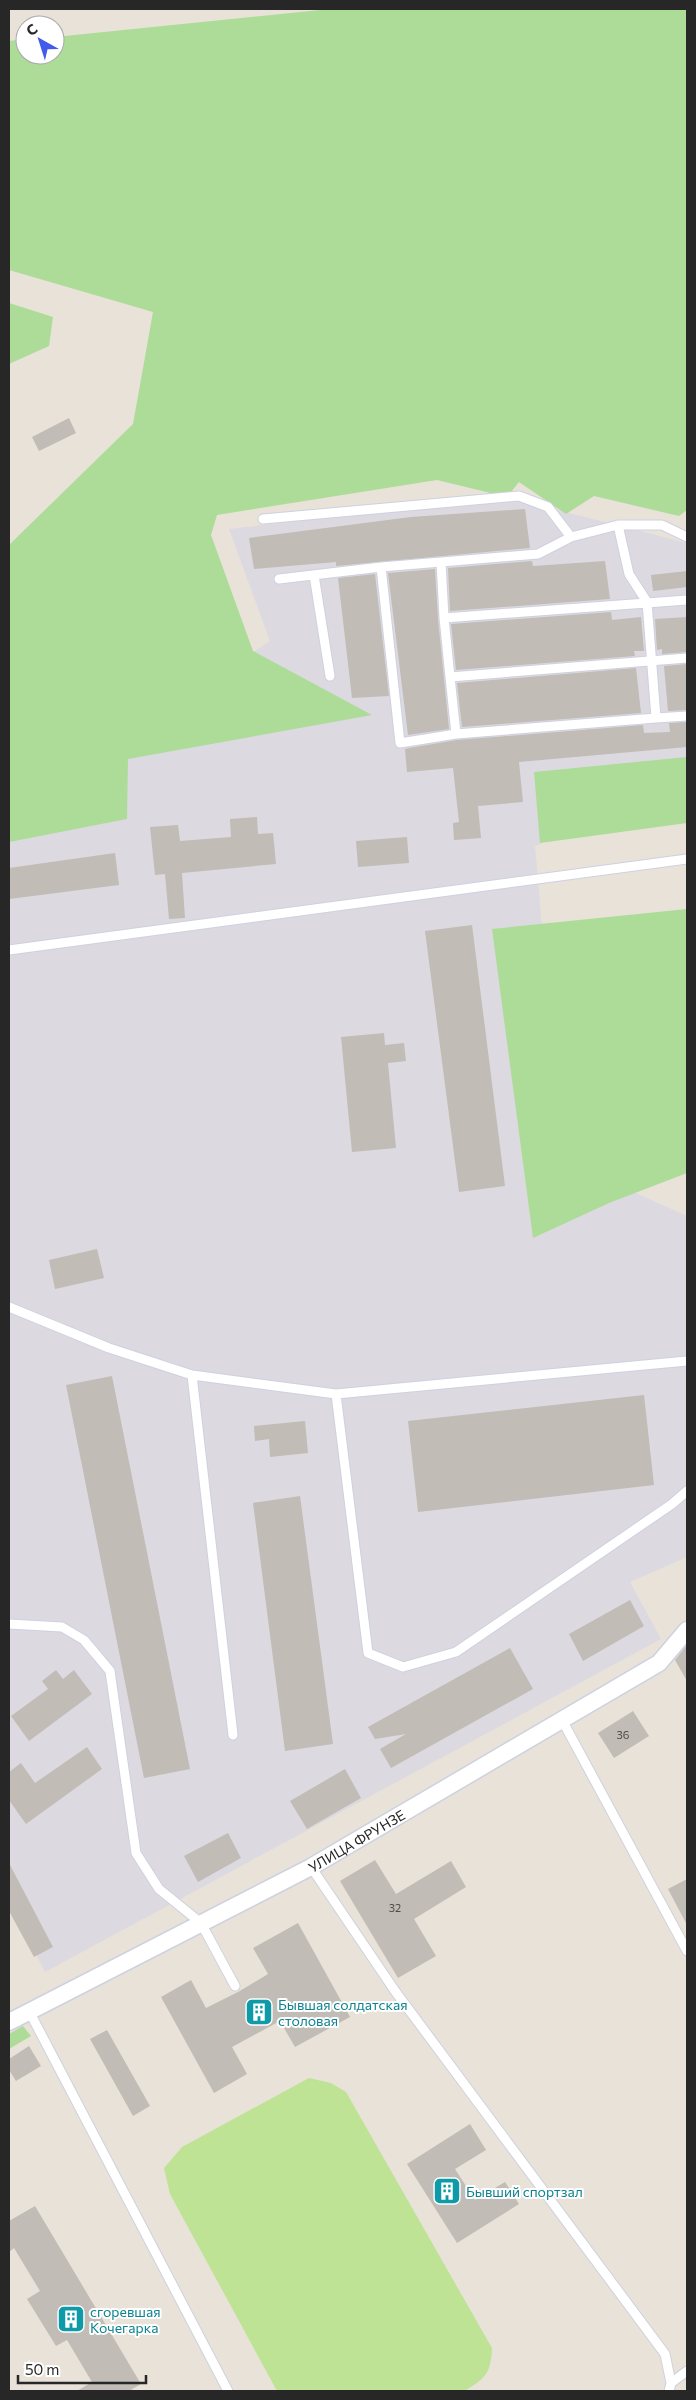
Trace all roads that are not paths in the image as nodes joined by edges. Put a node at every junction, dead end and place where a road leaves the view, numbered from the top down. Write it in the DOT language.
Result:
graph roads {
  1 [pos="264,519"];
  2 [pos="618,525"];
  3 [pos="571,537"];
  4 [pos="687,537"];
  5 [pos="441,562"];
  6 [pos="381,567"];
  7 [pos="314,575"];
  8 [pos="279,579"];
  9 [pos="687,600"];
  10 [pos="646,602"];
  11 [pos="444,618"];
  12 [pos="687,658"];
  13 [pos="651,660"];
  14 [pos="330,676"];
  15 [pos="450,677"];
  16 [pos="687,716"];
  17 [pos="656,718"];
  18 [pos="456,734"];
  19 [pos="687,859"];
  20 [pos="9,950"];
  21 [pos="9,1307"];
  22 [pos="687,1361"];
  23 [pos="192,1375"];
  24 [pos="336,1394"];
  25 [pos="687,1491"];
  26 [pos="9,1624"];
  27 [pos="687,1630"];
  28 [pos="562,1720"];
  29 [pos="233,1735"];
  30 [pos="311,1867"];
  31 [pos="201,1924"];
  32 [pos="687,1951"];
  33 [pos="235,1986"];
  34 [pos="29,2011"];
  35 [pos="9,2022"];
  36 [pos="687,2371"];
  37 [pos="670,2387"];
  38 [pos="228,2391"];
  1 -- 3 [label="lane"];
  2 -- 3 [label="lane"];
  2 -- 4 [label="lane"];
  2 -- 10 [label="lane"];
  3 -- 5 [label="lane"];
  5 -- 6 [label="lane"];
  5 -- 11 [label="lane"];
  6 -- 7 [label="lane"];
  6 -- 18 [label="lane"];
  7 -- 8 [label="lane"];
  7 -- 14 [label="lane"];
  9 -- 10 [label="lane"];
  10 -- 11 [label="lane"];
  10 -- 13 [label="lane"];
  11 -- 15 [label="lane"];
  12 -- 13 [label="lane"];
  13 -- 15 [label="lane"];
  13 -- 17 [label="lane"];
  15 -- 18 [label="lane"];
  16 -- 17 [label="lane"];
  17 -- 18 [label="lane"];
  19 -- 20 [label="lane"];
  21 -- 23 [label="lane"];
  22 -- 24 [label="lane"];
  23 -- 24 [label="lane"];
  23 -- 29 [label="lane"];
  24 -- 25 [label="lane"];
  26 -- 31 [label="lane"];
  27 -- 28 [label="street, УЛИЦА ФРУНЗЕ"];
  28 -- 30 [label="street, УЛИЦА ФРУНЗЕ"];
  28 -- 32 [label="lane"];
  30 -- 31 [label="street, УЛИЦА ФРУНЗЕ"];
  30 -- 37 [label="lane"];
  31 -- 33 [label="lane"];
  31 -- 34 [label="street, УЛИЦА ФРУНЗЕ"];
  34 -- 35 [label="street, УЛИЦА ФРУНЗЕ"];
  34 -- 38 [label="lane"];
  36 -- 37 [label="lane"];
}
